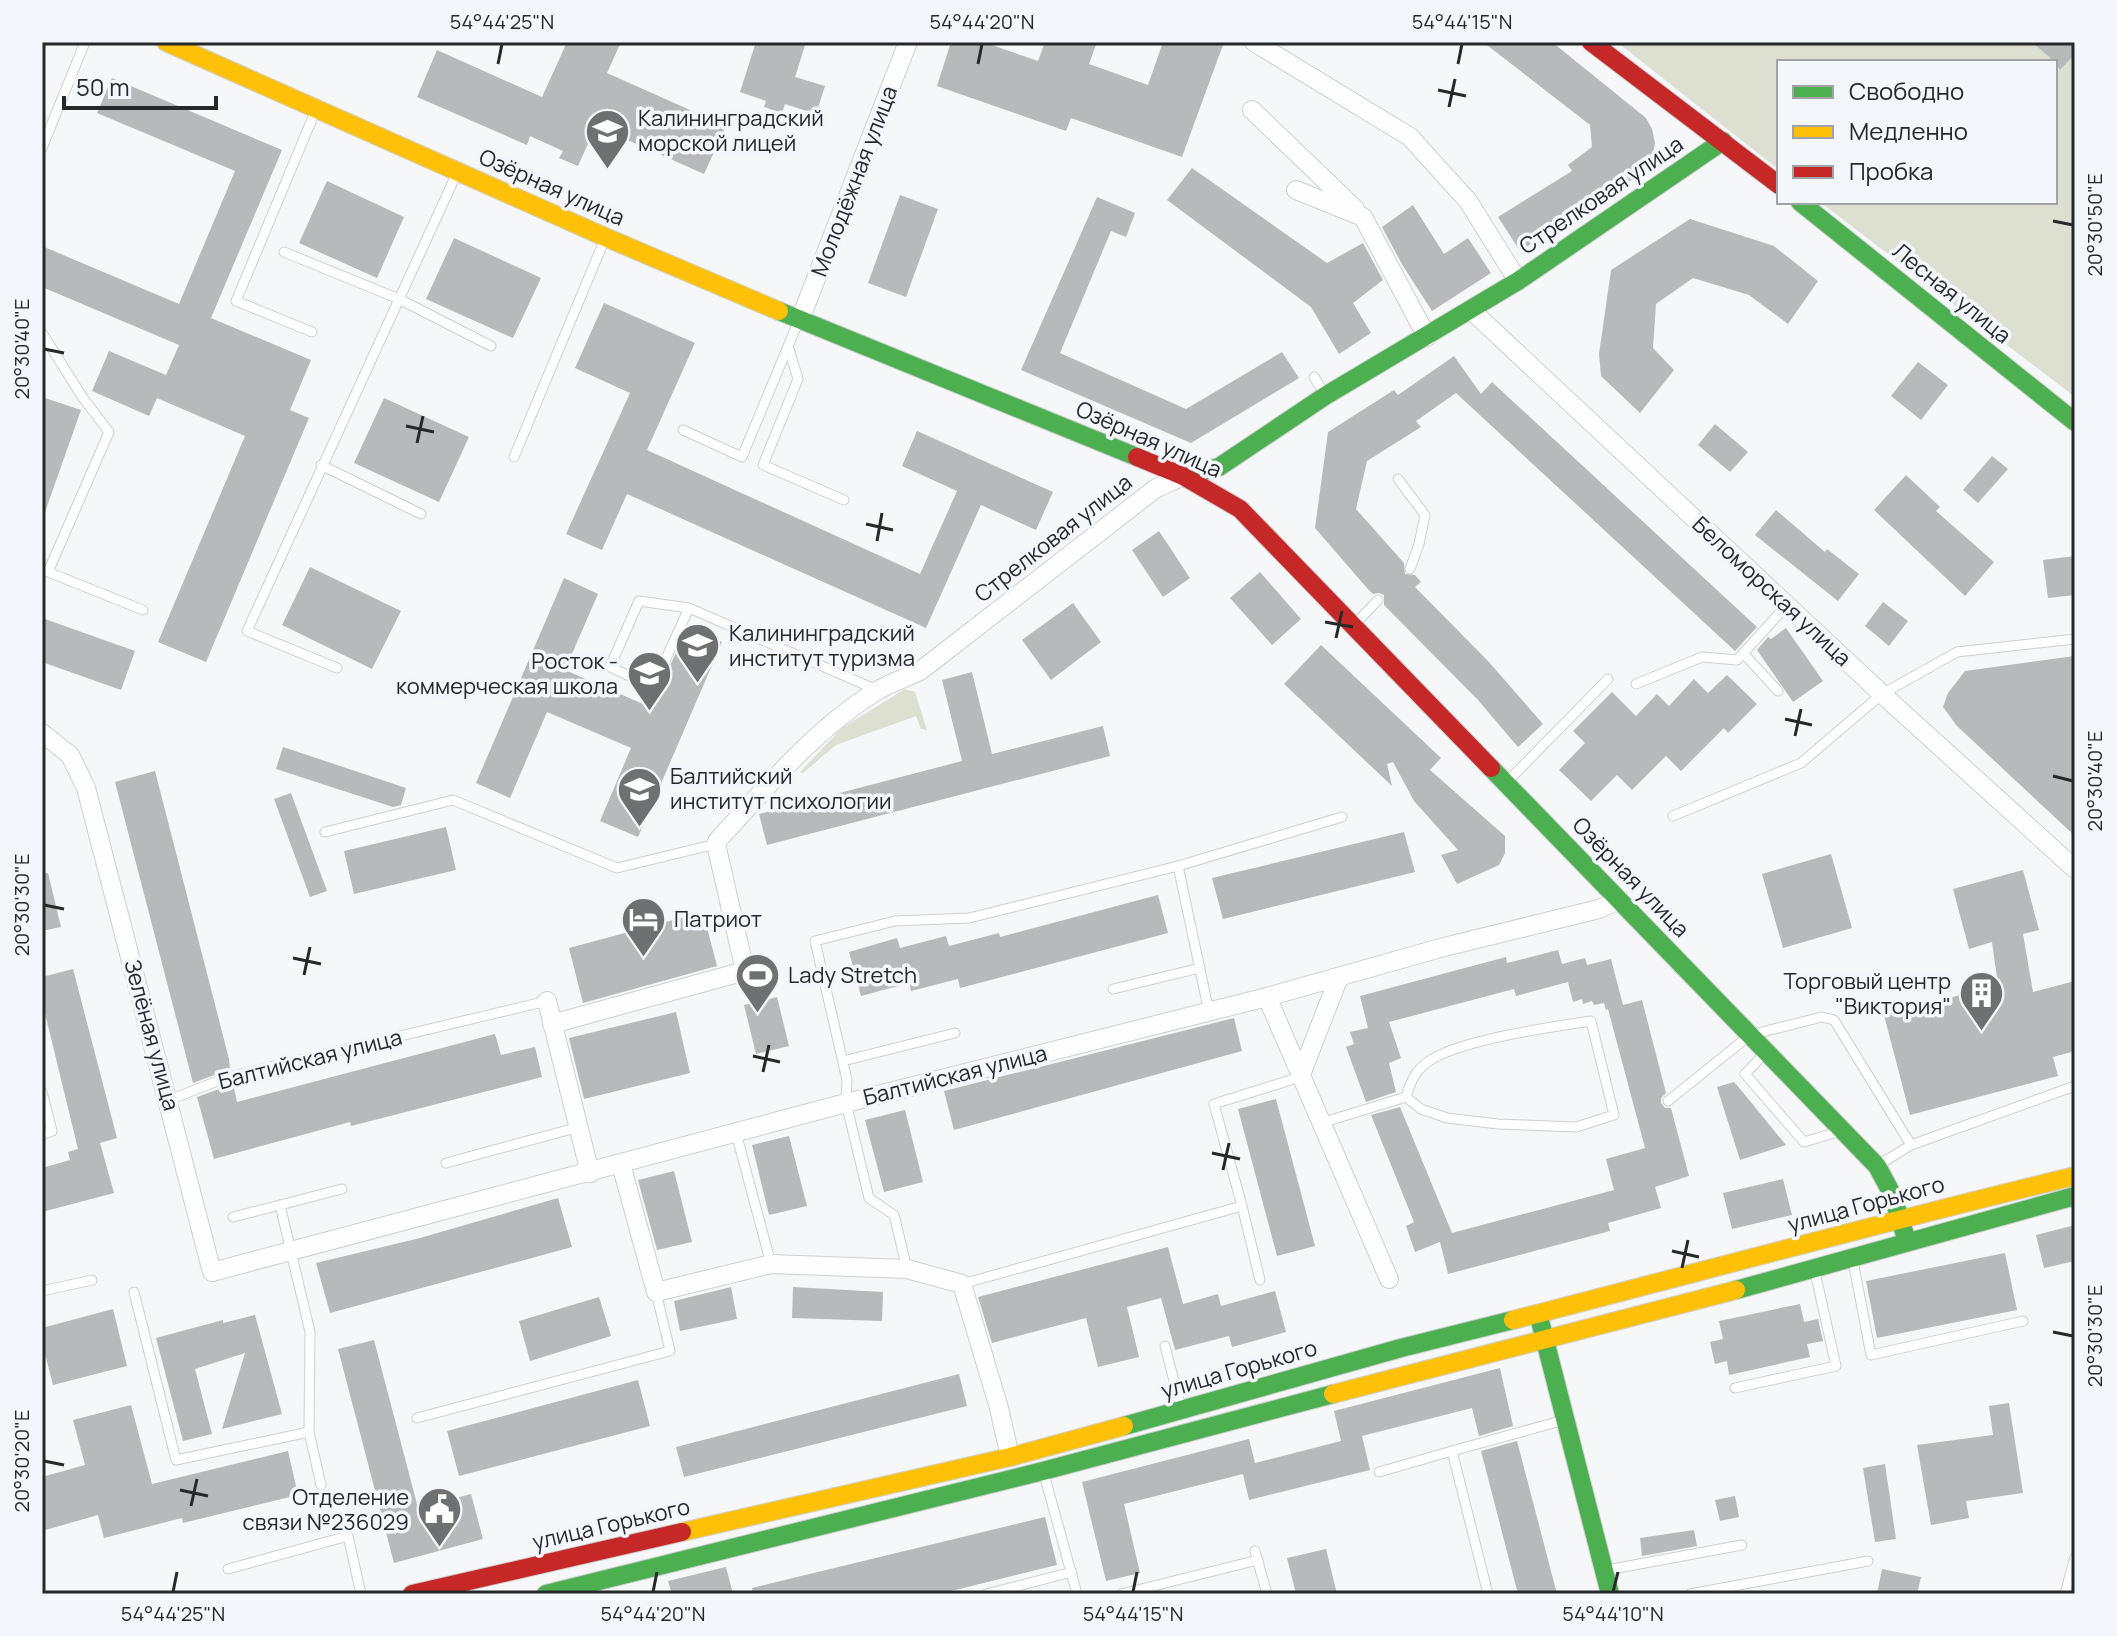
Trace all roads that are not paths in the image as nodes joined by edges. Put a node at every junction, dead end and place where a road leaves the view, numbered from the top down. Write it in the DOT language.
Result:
graph roads {
  1 [pos="85,42"];
  2 [pos="166,42"];
  3 [pos="908,42"];
  4 [pos="1254,42"];
  5 [pos="1591,42"];
  6 [pos="316,109"];
  7 [pos="1252,110"];
  8 [pos="1723,141"];
  9 [pos="42,148"];
  10 [pos="458,172"];
  11 [pos="1777,183"];
  12 [pos="1296,190"];
  13 [pos="1802,204"];
  14 [pos="1363,217"];
  15 [pos="605,237"];
  16 [pos="284,252"];
  17 [pos="1518,281"];
  18 [pos="399,299"];
  19 [pos="1472,311"];
  20 [pos="800,320"];
  21 [pos="312,332"];
  22 [pos="42,333"];
  23 [pos="1427,337"];
  24 [pos="491,346"];
  25 [pos="789,349"];
  26 [pos="1314,377"];
  27 [pos="1325,396"];
  28 [pos="2075,422"];
  29 [pos="683,430"];
  30 [pos="514,457"];
  31 [pos="321,465"];
  32 [pos="1183,476"];
  33 [pos="1398,479"];
  34 [pos="844,500"];
  35 [pos="421,514"];
  36 [pos="1410,569"];
  37 [pos="1378,600"];
  38 [pos="1787,605"];
  39 [pos="689,608"];
  40 [pos="143,610"];
  41 [pos="1353,625"];
  42 [pos="2075,639"];
  43 [pos="1743,653"];
  44 [pos="337,668"];
  45 [pos="1608,679"];
  46 [pos="1636,684"];
  47 [pos="877,690"];
  48 [pos="1778,691"];
  49 [pos="1882,694"];
  50 [pos="42,733"];
  51 [pos="1506,783"];
  52 [pos="1673,816"];
  53 [pos="1342,817"];
  54 [pos="325,832"];
  55 [pos="716,844"];
  56 [pos="1178,866"];
  57 [pos="2075,869"];
  58 [pos="1619,900"];
  59 [pos="1200,968"];
  60 [pos="1339,977"];
  61 [pos="1113,989"];
  62 [pos="1267,997"];
  63 [pos="547,1001"];
  64 [pos="1209,1012"];
  65 [pos="552,1024"];
  66 [pos="955,1033"];
  67 [pos="1750,1035"];
  68 [pos="1767,1052"];
  69 [pos="843,1061"];
  70 [pos="1300,1077"];
  71 [pos="2075,1086"];
  72 [pos="42,1092"];
  73 [pos="1406,1097"];
  74 [pos="169,1100"];
  75 [pos="1668,1101"];
  76 [pos="846,1103"];
  77 [pos="1321,1123"];
  78 [pos="579,1127"];
  79 [pos="1844,1131"];
  80 [pos="736,1133"];
  81 [pos="42,1135"];
  82 [pos="1911,1145"];
  83 [pos="446,1163"];
  84 [pos="621,1164"];
  85 [pos="1877,1166"];
  86 [pos="590,1173"];
  87 [pos="2075,1176"];
  88 [pos="342,1189"];
  89 [pos="2075,1196"];
  90 [pos="280,1205"];
  91 [pos="1242,1206"];
  92 [pos="233,1217"];
  93 [pos="1900,1218"];
  94 [pos="1907,1241"];
  95 [pos="292,1253"];
  96 [pos="1852,1257"];
  97 [pos="771,1264"];
  98 [pos="1815,1268"];
  99 [pos="907,1269"];
  100 [pos="1389,1279"];
  101 [pos="92,1280"];
  102 [pos="1260,1280"];
  103 [pos="962,1284"];
  104 [pos="42,1291"];
  105 [pos="134,1292"];
  106 [pos="656,1292"];
  107 [pos="1538,1314"];
  108 [pos="2023,1321"];
  109 [pos="1544,1338"];
  110 [pos="1165,1346"];
  111 [pos="1735,1388"];
  112 [pos="1182,1411"];
  113 [pos="417,1418"];
  114 [pos="1564,1420"];
  115 [pos="309,1432"];
  116 [pos="1452,1451"];
  117 [pos="1010,1457"];
  118 [pos="1043,1471"];
  119 [pos="1379,1472"];
  120 [pos="321,1485"];
  121 [pos="1742,1545"];
  122 [pos="2075,1557"];
  123 [pos="1868,1561"];
  124 [pos="228,1569"];
  125 [pos="1603,1571"];
  126 [pos="1072,1572"];
  127 [pos="361,1594"];
  128 [pos="412,1594"];
  129 [pos="546,1594"];
  130 [pos="986,1594"];
  131 [pos="1077,1594"];
  132 [pos="1121,1594"];
  133 [pos="1267,1594"];
  134 [pos="1488,1594"];
  135 [pos="1610,1594"];
  136 [pos="1690,1594"];
  137 [pos="2065,1594"];
  1 -- 9 [label="lane"];
  2 -- 6 [label="main road, Озёрная улица"];
  3 -- 20 [label="street, Молодёжная улица"];
  4 -- 17 [label="street"];
  5 -- 8 [label="main road"];
  6 -- 10 [label="main road, Озёрная улица"];
  6 -- 21 [label="lane"];
  7 -- 14 [label="street"];
  8 -- 11 [label="main road"];
  8 -- 17 [label="main road, Стрелковая улица"];
  10 -- 15 [label="main road, Озёрная улица"];
  10 -- 18 [label="lane"];
  12 -- 14 [label="street"];
  13 -- 28 [label="main road, Лесная улица"];
  14 -- 23 [label="street"];
  15 -- 20 [label="main road, Озёрная улица"];
  15 -- 30 [label="lane"];
  16 -- 18 [label="lane"];
  17 -- 19 [label="main road, Стрелковая улица"];
  18 -- 24 [label="lane"];
  18 -- 31 [label="lane"];
  19 -- 23 [label="main road, Стрелковая улица"];
  19 -- 38 [label="street, Беломорская улица"];
  20 -- 25 [label="lane"];
  20 -- 32 [label="main road, Озёрная улица"];
  22 -- 40 [label="lane"];
  23 -- 27 [label="main road, Стрелковая улица"];
  25 -- 29 [label="lane"];
  25 -- 34 [label="lane"];
  26 -- 27 [label="lane"];
  27 -- 32 [label="main road, Стрелковая улица"];
  31 -- 35 [label="lane"];
  31 -- 44 [label="lane"];
  32 -- 41 [label="main road, Озёрная улица"];
  32 -- 47 [label="street, Стрелковая улица"];
  33 -- 36 [label="lane"];
  37 -- 41 [label="lane"];
  38 -- 43 [label="lane"];
  38 -- 49 [label="street, Беломорская улица"];
  39 -- 39 [label="lane"];
  39 -- 47 [label="lane"];
  41 -- 51 [label="main road, Озёрная улица"];
  42 -- 49 [label="lane"];
  43 -- 46 [label="lane"];
  43 -- 48 [label="lane"];
  45 -- 51 [label="lane"];
  47 -- 55 [label="street, Стрелковая улица"];
  49 -- 52 [label="lane"];
  49 -- 57 [label="street, Беломорская улица"];
  50 -- 74 [label="street, Зелёная улица"];
  51 -- 58 [label="main road, Озёрная улица"];
  53 -- 56 [label="lane"];
  54 -- 55 [label="lane"];
  55 -- 65 [label="street"];
  56 -- 59 [label="lane"];
  56 -- 69 [label="lane"];
  58 -- 60 [label="street, Балтийская улица"];
  58 -- 67 [label="main road, Озёрная улица"];
  59 -- 61 [label="lane"];
  59 -- 64 [label="lane"];
  60 -- 62 [label="street, Балтийская улица"];
  60 -- 70 [label="street"];
  62 -- 64 [label="street, Балтийская улица"];
  62 -- 70 [label="street"];
  63 -- 65 [label="street"];
  63 -- 74 [label="lane, Балтийская улица"];
  64 -- 76 [label="street, Балтийская улица"];
  65 -- 78 [label="street"];
  66 -- 69 [label="lane"];
  67 -- 68 [label="main road, Озёрная улица"];
  67 -- 75 [label="lane"];
  67 -- 82 [label="lane"];
  68 -- 79 [label="main road, Озёрная улица"];
  68 -- 79 [label="lane"];
  69 -- 76 [label="lane"];
  70 -- 77 [label="street"];
  70 -- 91 [label="lane"];
  71 -- 82 [label="lane"];
  72 -- 81 [label="lane"];
  73 -- 73 [label="lane"];
  73 -- 77 [label="lane"];
  74 -- 95 [label="street, Зелёная улица"];
  76 -- 80 [label="street, Балтийская улица"];
  76 -- 99 [label="lane"];
  77 -- 100 [label="street"];
  78 -- 83 [label="lane"];
  78 -- 86 [label="street"];
  79 -- 85 [label="main road, Озёрная улица"];
  80 -- 84 [label="street, Балтийская улица"];
  80 -- 97 [label="lane"];
  82 -- 85 [label="lane"];
  84 -- 86 [label="street, Балтийская улица"];
  84 -- 106 [label="street"];
  85 -- 93 [label="main road, Озёрная улица"];
  86 -- 95 [label="street, Балтийская улица"];
  87 -- 93 [label="main road, улица Горького"];
  88 -- 90 [label="lane"];
  89 -- 94 [label="main road, улица Горького"];
  90 -- 92 [label="lane"];
  90 -- 95 [label="lane"];
  91 -- 102 [label="lane"];
  91 -- 103 [label="lane"];
  93 -- 94 [label="main road, Озёрная улица"];
  93 -- 107 [label="main road, улица Горького"];
  94 -- 96 [label="main road, улица Горького"];
  95 -- 115 [label="lane"];
  96 -- 98 [label="main road, улица Горького"];
  96 -- 108 [label="lane"];
  97 -- 99 [label="street"];
  97 -- 106 [label="street"];
  98 -- 109 [label="main road, улица Горького"];
  98 -- 111 [label="lane"];
  99 -- 103 [label="street"];
  101 -- 104 [label="lane"];
  103 -- 117 [label="street"];
  105 -- 115 [label="lane"];
  106 -- 113 [label="lane"];
  107 -- 109 [label="main road"];
  107 -- 112 [label="main road, улица Горького"];
  109 -- 114 [label="main road"];
  109 -- 118 [label="main road, улица Горького"];
  110 -- 112 [label="lane"];
  112 -- 117 [label="main road, улица Горького"];
  114 -- 116 [label="lane"];
  114 -- 125 [label="main road"];
  115 -- 120 [label="lane"];
  116 -- 119 [label="lane"];
  116 -- 134 [label="lane"];
  117 -- 128 [label="main road, улица Горького"];
  118 -- 126 [label="lane"];
  118 -- 129 [label="main road, улица Горького"];
  121 -- 125 [label="lane"];
  122 -- 137 [label="lane"];
  123 -- 136 [label="lane"];
  124 -- 127 [label="lane"];
  125 -- 135 [label="main road"];
  126 -- 130 [label="lane"];
  126 -- 131 [label="lane"];
  132 -- 133 [label="lane"];
}
